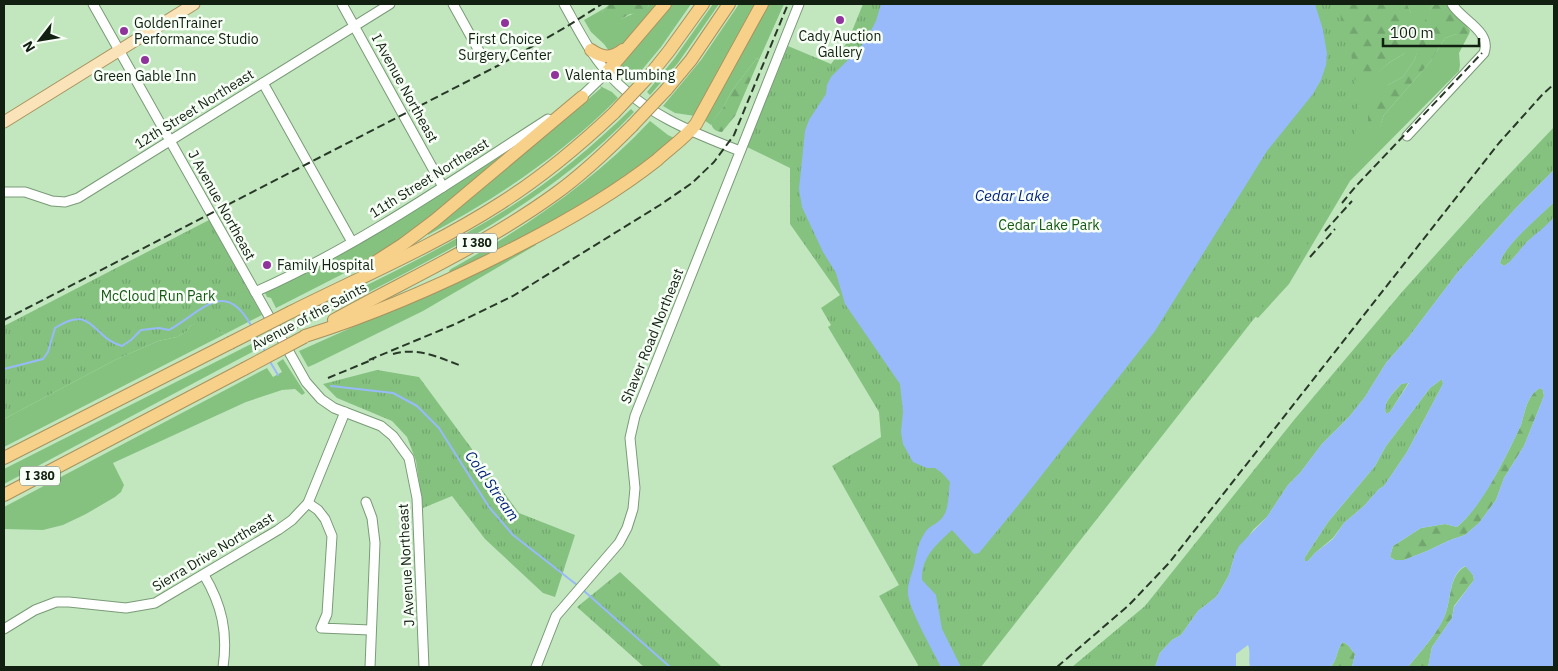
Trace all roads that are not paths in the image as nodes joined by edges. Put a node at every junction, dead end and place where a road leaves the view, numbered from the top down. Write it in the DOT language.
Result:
graph roads {
  1 [pos="93,4"];
  2 [pos="194,4"];
  3 [pos="342,4"];
  4 [pos="390,4"];
  5 [pos="453,4"];
  6 [pos="564,4"];
  7 [pos="665,4"];
  8 [pos="703,4"];
  9 [pos="729,4"];
  10 [pos="762,4"];
  11 [pos="799,4"];
  12 [pos="1452,4"];
  13 [pos="354,26"];
  14 [pos="630,44"];
  15 [pos="119,50"];
  16 [pos="591,50"];
  17 [pos="484,60"];
  18 [pos="607,72"];
  19 [pos="263,83"];
  20 [pos="582,97"];
  21 [pos="4,122"];
  22 [pos="691,130"];
  23 [pos="1407,136"];
  24 [pos="171,140"];
  25 [pos="740,150"];
  26 [pos="443,187"];
  27 [pos="4,192"];
  28 [pos="352,242"];
  29 [pos="254,292"];
  30 [pos="322,296"];
  31 [pos="305,337"];
  32 [pos="345,412"];
  33 [pos="5,457"];
  34 [pos="4,495"];
  35 [pos="366,502"];
  36 [pos="308,503"];
  37 [pos="204,575"];
  38 [pos="4,629"];
  39 [pos="370,630"];
  40 [pos="223,667"];
  41 [pos="370,667"];
  42 [pos="424,667"];
  43 [pos="536,667"];
  1 -- 15 [label="street, J Avenue Northeast"];
  2 -- 15 [label="main road"];
  3 -- 13 [label="street, I Avenue Northeast"];
  4 -- 13 [label="street, 12th Street Northeast"];
  5 -- 17 [label="street"];
  6 -- 16 [label="street"];
  7 -- 14 [label="highway"];
  8 -- 30 [label="highway, Avenue of the Saints / I 380, bridge"];
  9 -- 31 [label="highway, Avenue of the Saints / I 380, bridge"];
  10 -- 22 [label="highway"];
  11 -- 25 [label="street, Shaver Road Northeast"];
  12 -- 23 [label="street"];
  13 -- 19 [label="street, 12th Street Northeast"];
  13 -- 26 [label="street, I Avenue Northeast"];
  14 -- 16 [label="highway"];
  14 -- 18 [label="highway"];
  15 -- 21 [label="main road"];
  15 -- 24 [label="street, J Avenue Northeast"];
  16 -- 18 [label="street"];
  18 -- 20 [label="street, 11th Street Northeast"];
  18 -- 22 [label="street"];
  19 -- 24 [label="street, 12th Street Northeast"];
  19 -- 28 [label="street"];
  20 -- 26 [label="street, 11th Street Northeast"];
  20 -- 30 [label="highway"];
  22 -- 25 [label="street"];
  22 -- 31 [label="highway"];
  24 -- 27 [label="street, 12th Street Northeast"];
  24 -- 29 [label="street, J Avenue Northeast"];
  25 -- 43 [label="street, Shaver Road Northeast"];
  26 -- 28 [label="street, 11th Street Northeast"];
  28 -- 29 [label="street, 11th Street Northeast"];
  29 -- 32 [label="street, J Avenue Northeast"];
  30 -- 33 [label="highway, Avenue of the Saints / I 380, bridge"];
  31 -- 34 [label="highway, Avenue of the Saints / I 380, bridge"];
  32 -- 36 [label="street, Sierra Drive Northeast"];
  32 -- 42 [label="street, J Avenue Northeast"];
  35 -- 39 [label="street"];
  36 -- 37 [label="street, Sierra Drive Northeast"];
  36 -- 39 [label="street"];
  37 -- 38 [label="street, Sierra Drive Northeast"];
  37 -- 40 [label="street"];
  39 -- 41 [label="street"];
}
